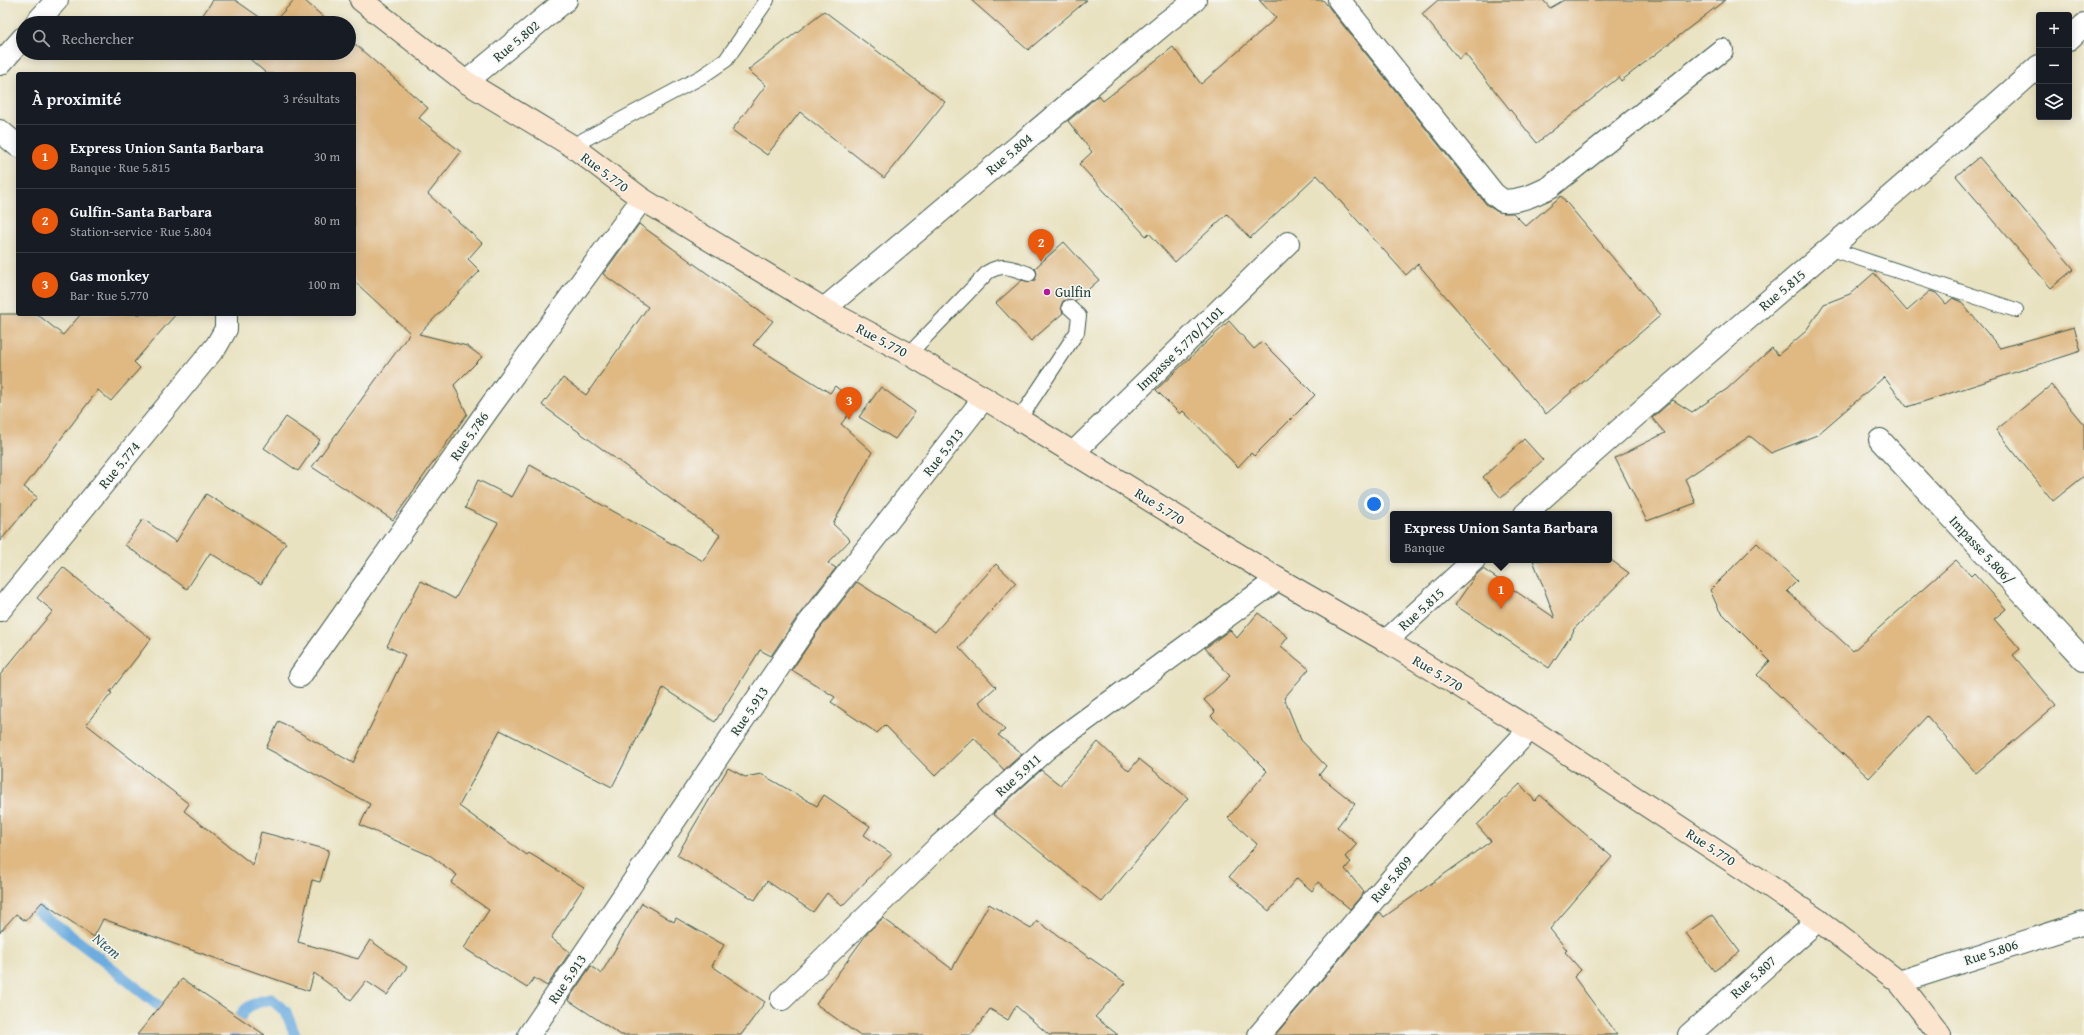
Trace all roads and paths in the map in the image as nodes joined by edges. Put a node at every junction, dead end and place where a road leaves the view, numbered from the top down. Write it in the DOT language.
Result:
graph roads {
  1 [pos="57,0"];
  2 [pos="361,0"];
  3 [pos="566,0"];
  4 [pos="768,0"];
  5 [pos="1196,0"];
  6 [pos="1339,0"];
  7 [pos="42,16"];
  8 [pos="2084,25"];
  9 [pos="2072,36"];
  10 [pos="16,46"];
  11 [pos="1722,50"];
  12 [pos="0,64"];
  13 [pos="2036,69"];
  14 [pos="466,82"];
  15 [pos="0,131"];
  16 [pos="16,144"];
  17 [pos="572,146"];
  18 [pos="642,199"];
  19 [pos="1288,244"];
  20 [pos="1831,249"];
  21 [pos="1029,274"];
  22 [pos="1070,307"];
  23 [pos="824,309"];
  24 [pos="2016,310"];
  25 [pos="226,316"];
  26 [pos="909,354"];
  27 [pos="984,398"];
  28 [pos="1018,421"];
  29 [pos="1880,440"];
  30 [pos="1072,453"];
  31 [pos="1528,511"];
  32 [pos="1471,563"];
  33 [pos="1278,579"];
  34 [pos="0,610"];
  35 [pos="1386,641"];
  36 [pos="2084,660"];
  37 [pos="300,676"];
  38 [pos="1530,729"];
  39 [pos="1818,920"];
  40 [pos="2084,923"];
  41 [pos="1899,982"];
  42 [pos="782,998"];
  43 [pos="529,1035"];
  44 [pos="1259,1035"];
  45 [pos="1689,1035"];
  46 [pos="1940,1035"];
  1 -- 7 [label="street"];
  2 -- 14 [label="main road, Rue 5.770"];
  3 -- 14 [label="street, Rue 5.802"];
  4 -- 17 [label="lane"];
  5 -- 23 [label="street, Rue 5.804"];
  6 -- 11 [label="street"];
  8 -- 9 [label="street"];
  10 -- 12 [label="street"];
  13 -- 20 [label="street, Rue 5.815"];
  14 -- 17 [label="main road, Rue 5.770"];
  15 -- 16 [label="street"];
  17 -- 18 [label="main road, Rue 5.770"];
  18 -- 23 [label="main road, Rue 5.770"];
  18 -- 37 [label="street, Rue 5.786"];
  19 -- 30 [label="street, Impasse 5.770/1101"];
  20 -- 24 [label="lane"];
  20 -- 31 [label="street, Rue 5.815"];
  21 -- 26 [label="lane"];
  22 -- 28 [label="lane"];
  23 -- 26 [label="main road, Rue 5.770"];
  25 -- 34 [label="street, Rue 5.774"];
  26 -- 27 [label="main road, Rue 5.770"];
  27 -- 28 [label="main road, Rue 5.770"];
  27 -- 43 [label="street, Rue 5.913"];
  28 -- 30 [label="main road, Rue 5.770"];
  29 -- 36 [label="street, Impasse 5.806/"];
  30 -- 33 [label="main road, Rue 5.770"];
  32 -- 35 [label="street, Rue 5.815"];
  33 -- 35 [label="main road, Rue 5.770"];
  33 -- 42 [label="street, Rue 5.911"];
  35 -- 38 [label="main road, Rue 5.770"];
  38 -- 39 [label="main road, Rue 5.770"];
  38 -- 44 [label="street, Rue 5.809"];
  39 -- 41 [label="main road, Rue 5.770"];
  39 -- 45 [label="street, Rue 5.807"];
  40 -- 41 [label="street, Rue 5.806"];
  41 -- 46 [label="main road, Rue 5.770"];
}
